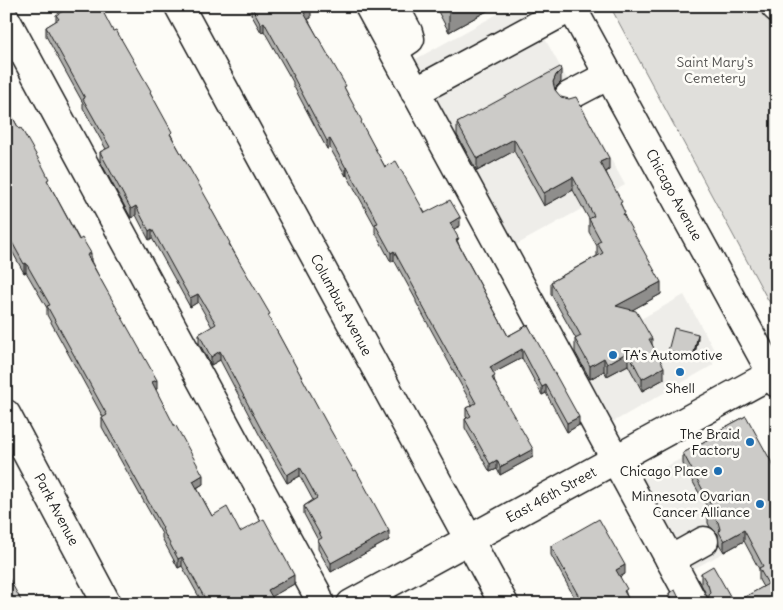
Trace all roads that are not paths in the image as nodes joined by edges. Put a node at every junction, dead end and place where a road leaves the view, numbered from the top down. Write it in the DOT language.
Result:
graph roads {
  1 [pos="16,6"];
  2 [pos="179,6"];
  3 [pos="369,6"];
  4 [pos="394,6"];
  5 [pos="571,6"];
  6 [pos="6,12"];
  7 [pos="6,20"];
  8 [pos="392,48"];
  9 [pos="609,75"];
  10 [pos="416,92"];
  11 [pos="569,96"];
  12 [pos="775,376"];
  13 [pos="6,414"];
  14 [pos="615,459"];
  15 [pos="469,539"];
  16 [pos="704,541"];
  17 [pos="670,560"];
  18 [pos="107,604"];
  19 [pos="320,604"];
  20 [pos="351,604"];
  21 [pos="504,604"];
  22 [pos="694,604"];
  1 -- 6 [label="street"];
  2 -- 15 [label="street, Columbus Avenue"];
  3 -- 8 [label="street"];
  4 -- 8 [label="street"];
  5 -- 9 [label="street, Chicago Avenue"];
  5 -- 10 [label="street"];
  7 -- 19 [label="street"];
  8 -- 10 [label="street"];
  9 -- 11 [label="street"];
  9 -- 12 [label="street, Chicago Avenue"];
  10 -- 14 [label="street"];
  12 -- 14 [label="street, East 46th Street"];
  13 -- 18 [label="street, Park Avenue"];
  14 -- 15 [label="street, East 46th Street"];
  14 -- 17 [label="street"];
  15 -- 20 [label="street, East 46th Street"];
  15 -- 21 [label="street, Columbus Avenue"];
  16 -- 17 [label="street"];
  17 -- 22 [label="street"];
}
